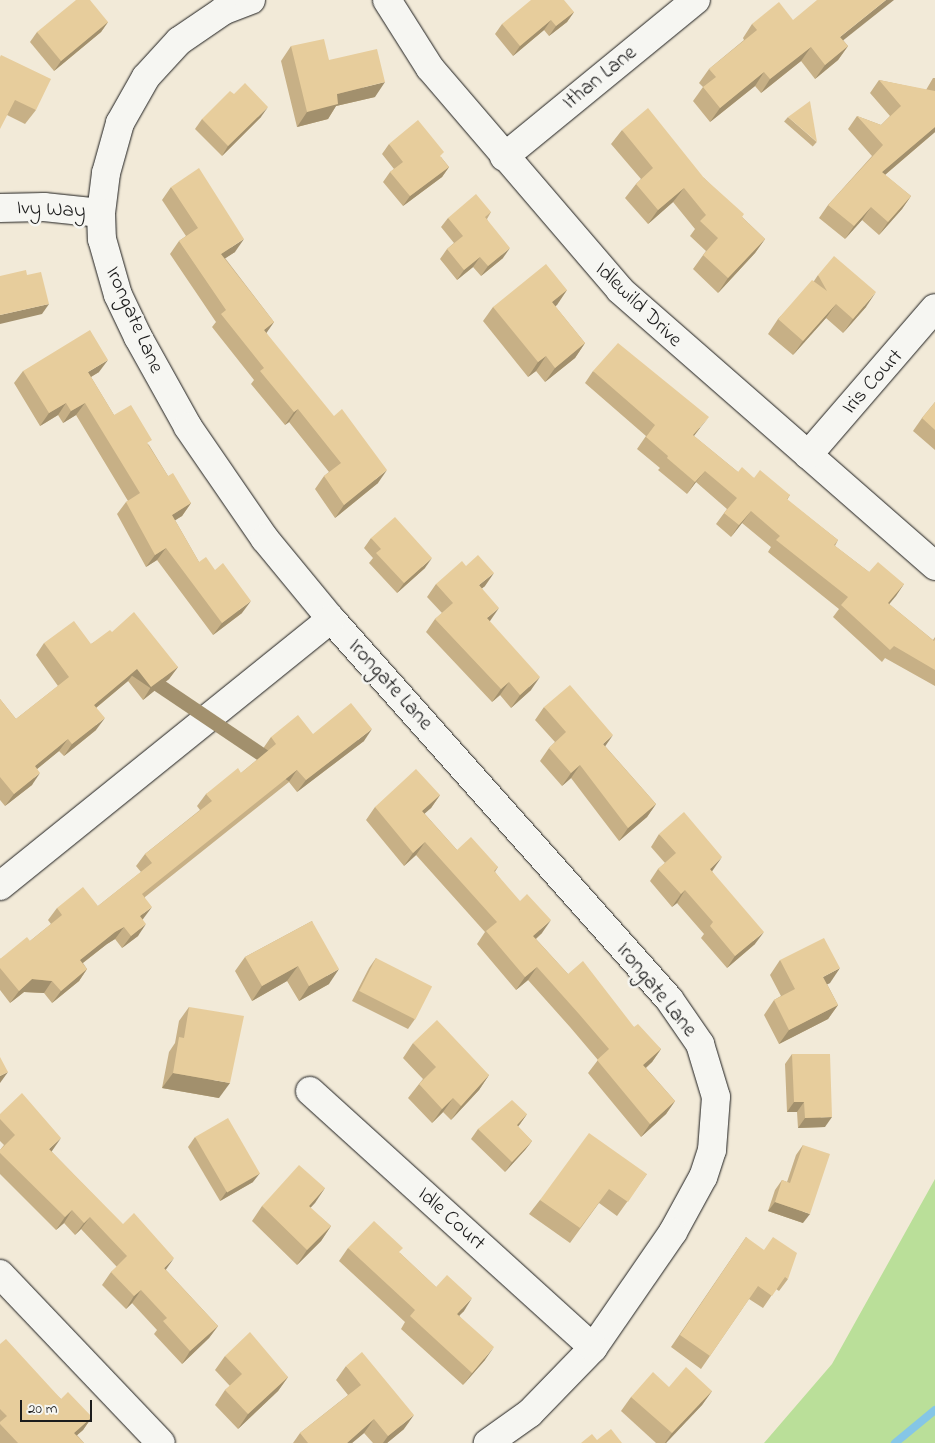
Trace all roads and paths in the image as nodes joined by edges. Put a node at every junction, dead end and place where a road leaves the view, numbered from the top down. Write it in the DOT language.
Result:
graph roads {
  1 [pos="251,0"];
  2 [pos="387,0"];
  3 [pos="696,0"];
  4 [pos="504,157"];
  5 [pos="0,208"];
  6 [pos="101,214"];
  7 [pos="935,308"];
  8 [pos="808,455"];
  9 [pos="935,566"];
  10 [pos="331,619"];
  11 [pos="0,886"];
  12 [pos="310,1091"];
  13 [pos="0,1274"];
  14 [pos="592,1348"];
  15 [pos="161,1443"];
  16 [pos="488,1443"];
  1 -- 6 [label="street, Irongate Lane"];
  2 -- 4 [label="street, Idlewild Drive"];
  3 -- 4 [label="street, Ithan Lane"];
  4 -- 8 [label="street, Idlewild Drive"];
  5 -- 6 [label="street, Ivy Way"];
  6 -- 10 [label="street, Irongate Lane"];
  7 -- 8 [label="street, Iris Court"];
  8 -- 9 [label="street, Idlewild Drive"];
  10 -- 11 [label="street, Irongate Lane"];
  10 -- 14 [label="street, Irongate Lane"];
  12 -- 14 [label="street, Idle Court"];
  13 -- 15 [label="street"];
  14 -- 16 [label="street, Irongate Lane"];
}
